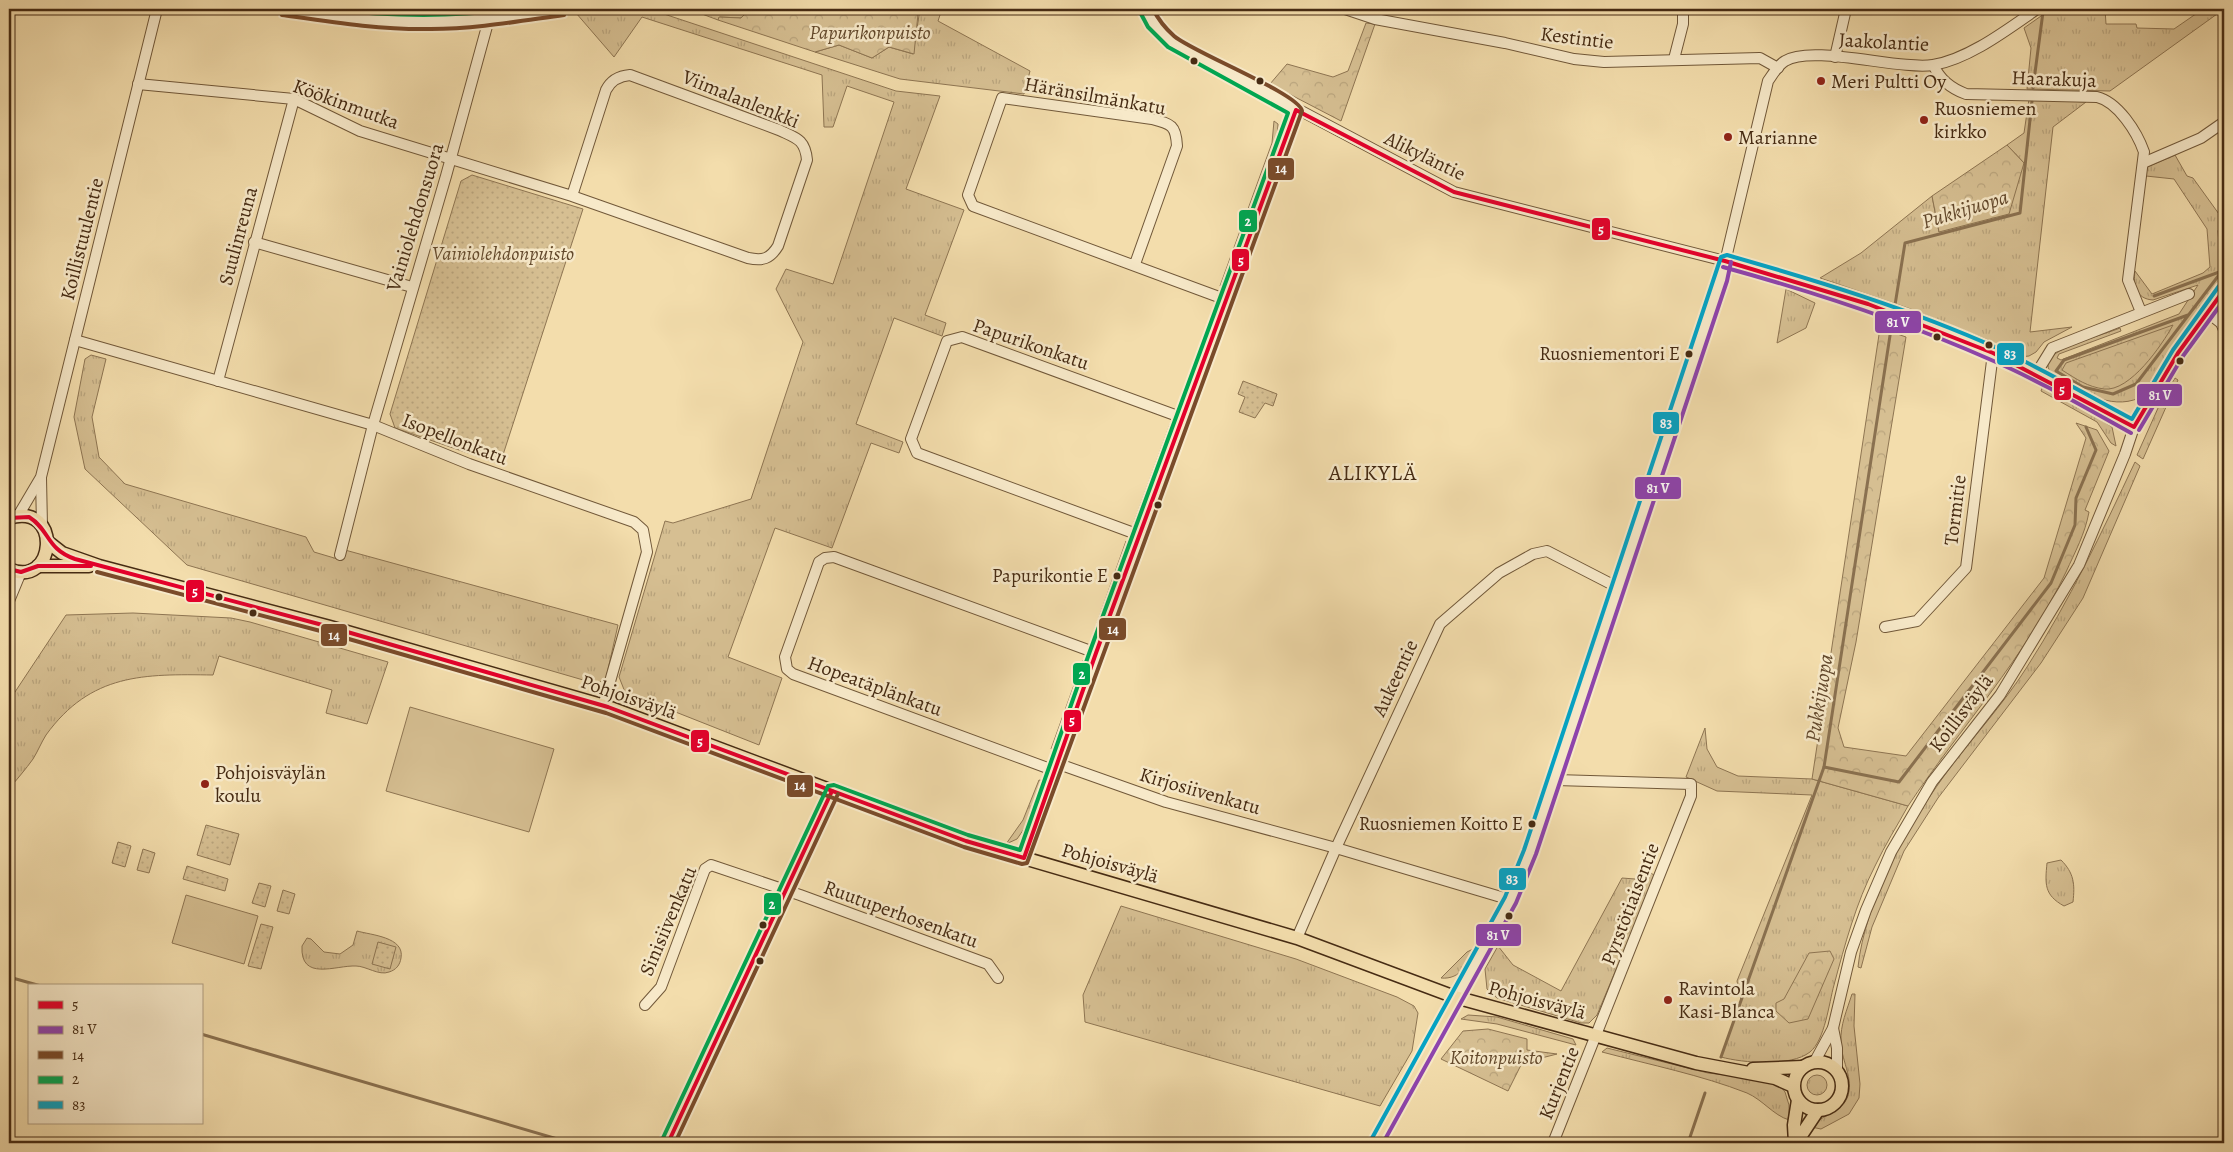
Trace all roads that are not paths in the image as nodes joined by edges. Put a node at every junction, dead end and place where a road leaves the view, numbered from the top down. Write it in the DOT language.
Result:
graph roads {
  1 [pos="157,9"];
  2 [pos="283,9"];
  3 [pos="376,9"];
  4 [pos="563,9"];
  5 [pos="1146,9"];
  6 [pos="1345,9"];
  7 [pos="1683,9"];
  8 [pos="1846,9"];
  9 [pos="2037,9"];
  10 [pos="488,19"];
  11 [pos="374,20"];
  12 [pos="1836,57"];
  13 [pos="1674,59"];
  14 [pos="1933,64"];
  15 [pos="1778,68"];
  16 [pos="138,84"];
  17 [pos="294,99"];
  18 [pos="1296,110"];
  19 [pos="2224,122"];
  20 [pos="451,157"];
  21 [pos="2143,163"];
  22 [pos="572,196"];
  23 [pos="254,242"];
  24 [pos="1725,261"];
  25 [pos="1135,264"];
  26 [pos="412,287"];
  27 [pos="2224,290"];
  28 [pos="2189,294"];
  29 [pos="1227,300"];
  30 [pos="2141,312"];
  31 [pos="2207,312"];
  32 [pos="2224,330"];
  33 [pos="75,340"];
  34 [pos="1993,353"];
  35 [pos="2036,374"];
  36 [pos="218,382"];
  37 [pos="1183,418"];
  38 [pos="373,425"];
  39 [pos="2134,427"];
  40 [pos="41,476"];
  41 [pos="14,517"];
  42 [pos="42,526"];
  43 [pos="1139,536"];
  44 [pos="48,542"];
  45 [pos="340,556"];
  46 [pos="38,566"];
  47 [pos="99,566"];
  48 [pos="15,571"];
  49 [pos="1617,587"];
  50 [pos="9,601"];
  51 [pos="1885,627"];
  52 [pos="1096,653"];
  53 [pos="603,706"];
  54 [pos="1055,766"];
  55 [pos="1556,780"];
  56 [pos="832,791"];
  57 [pos="1336,848"];
  58 [pos="1024,858"];
  59 [pos="786,890"];
  60 [pos="1511,900"];
  61 [pos="1297,938"];
  62 [pos="998,978"];
  63 [pos="1455,997"];
  64 [pos="645,1005"];
  65 [pos="1833,1028"];
  66 [pos="1597,1035"];
  67 [pos="1816,1061"];
  68 [pos="1802,1067"];
  69 [pos="1741,1070"];
  70 [pos="1837,1070"];
  71 [pos="1793,1086"];
  72 [pos="1798,1100"];
  73 [pos="1818,1110"];
  74 [pos="668,1143"];
  75 [pos="1376,1143"];
  76 [pos="1553,1143"];
  77 [pos="1796,1143"];
  1 -- 16 [label="street, Koillistuulentie"];
  2 -- 11 [label="street"];
  3 -- 11 [label="street"];
  4 -- 10 [label="street"];
  5 -- 18 [label="street, Alikyläntie"];
  6 -- 13 [label="street, Kestintie"];
  7 -- 13 [label="street"];
  8 -- 12 [label="street"];
  9 -- 14 [label="street, Jaakolantie"];
  10 -- 11 [label="street"];
  10 -- 20 [label="street, Vainiolehdonsuora"];
  12 -- 14 [label="street, Jaakolantie"];
  12 -- 15 [label="street, Jaakolantie"];
  13 -- 15 [label="street, Kestintie"];
  14 -- 21 [label="street, Haarakuja"];
  15 -- 24 [label="street"];
  16 -- 17 [label="street, Köökinmutka"];
  16 -- 33 [label="street, Koillistuulentie"];
  17 -- 20 [label="street, Köökinmutka"];
  17 -- 23 [label="street, Suulinreuna"];
  18 -- 24 [label="street, Alikyläntie"];
  18 -- 29 [label="street"];
  19 -- 21 [label="street"];
  20 -- 22 [label="street, Viimalanlenkki"];
  20 -- 26 [label="street, Vainiolehdonsuora"];
  21 -- 30 [label="street, Haarakuja"];
  22 -- 22 [label="street, Viimalanlenkki"];
  23 -- 26 [label="street"];
  23 -- 36 [label="street, Suulinreuna"];
  24 -- 34 [label="street, Alikyläntie"];
  24 -- 49 [label="street"];
  25 -- 25 [label="street, Häränsilmänkatu"];
  25 -- 29 [label="street, Häränsilmänkatu"];
  26 -- 38 [label="street, Vainiolehdonsuora"];
  27 -- 31 [label="street, Koillisväylä"];
  28 -- 30 [label="street"];
  29 -- 37 [label="street"];
  30 -- 35 [label="street"];
  31 -- 32 [label="street"];
  31 -- 39 [label="street, Koillisväylä"];
  33 -- 36 [label="street, Isopellonkatu"];
  33 -- 40 [label="street, Koillistuulentie"];
  34 -- 35 [label="street, Alikyläntie"];
  34 -- 51 [label="street, Tormitie"];
  35 -- 39 [label="street, Alikyläntie"];
  36 -- 38 [label="street, Isopellonkatu"];
  37 -- 43 [label="street"];
  37 -- 43 [label="street, Papurikonkatu"];
  38 -- 45 [label="street, Vainiolehdonsuora"];
  38 -- 53 [label="street, Isopellonkatu"];
  39 -- 65 [label="street, Koillisväylä"];
  40 -- 41 [label="street, Koillistuulentie"];
  40 -- 42 [label="street, Koillistuulentie"];
  41 -- 42 [label="main road"];
  42 -- 44 [label="main road"];
  43 -- 52 [label="street"];
  44 -- 46 [label="main road"];
  44 -- 47 [label="main road, Pohjoisväylä"];
  46 -- 47 [label="main road, Pohjoisväylä"];
  46 -- 48 [label="main road, Pohjoisväylä"];
  47 -- 53 [label="main road, Pohjoisväylä"];
  48 -- 50 [label="street"];
  49 -- 55 [label="street"];
  49 -- 57 [label="street, Aukeentie"];
  52 -- 54 [label="street"];
  52 -- 54 [label="street, Hopeatäplänkatu"];
  53 -- 56 [label="main road, Pohjoisväylä"];
  54 -- 57 [label="street, Kirjosiivenkatu"];
  54 -- 58 [label="street"];
  55 -- 60 [label="street"];
  55 -- 66 [label="street, Pyrstötiaisentie"];
  56 -- 58 [label="main road, Pohjoisväylä"];
  56 -- 59 [label="street"];
  57 -- 60 [label="street, Kirjosiivenkatu"];
  57 -- 61 [label="street, Aukeentie"];
  58 -- 61 [label="main road, Pohjoisväylä"];
  59 -- 62 [label="street, Ruutuperhosenkatu"];
  59 -- 64 [label="street, Sinisiivenkatu"];
  59 -- 74 [label="street"];
  60 -- 63 [label="street"];
  61 -- 63 [label="main road, Pohjoisväylä"];
  63 -- 66 [label="main road, Pohjoisväylä"];
  63 -- 75 [label="main road"];
  65 -- 67 [label="street, Koillisväylä"];
  65 -- 70 [label="street, Koillisväylä"];
  66 -- 69 [label="main road, Pohjoisväylä"];
  66 -- 76 [label="street, Kurjentie"];
  67 -- 68 [label="main road"];
  67 -- 70 [label="main road"];
  68 -- 69 [label="main road, Pohjoisväylä"];
  68 -- 71 [label="main road"];
  69 -- 71 [label="main road, Pohjoisväylä"];
  70 -- 73 [label="main road"];
  71 -- 72 [label="main road"];
  72 -- 73 [label="main road"];
  72 -- 77 [label="main road"];
  73 -- 77 [label="main road"];
}
